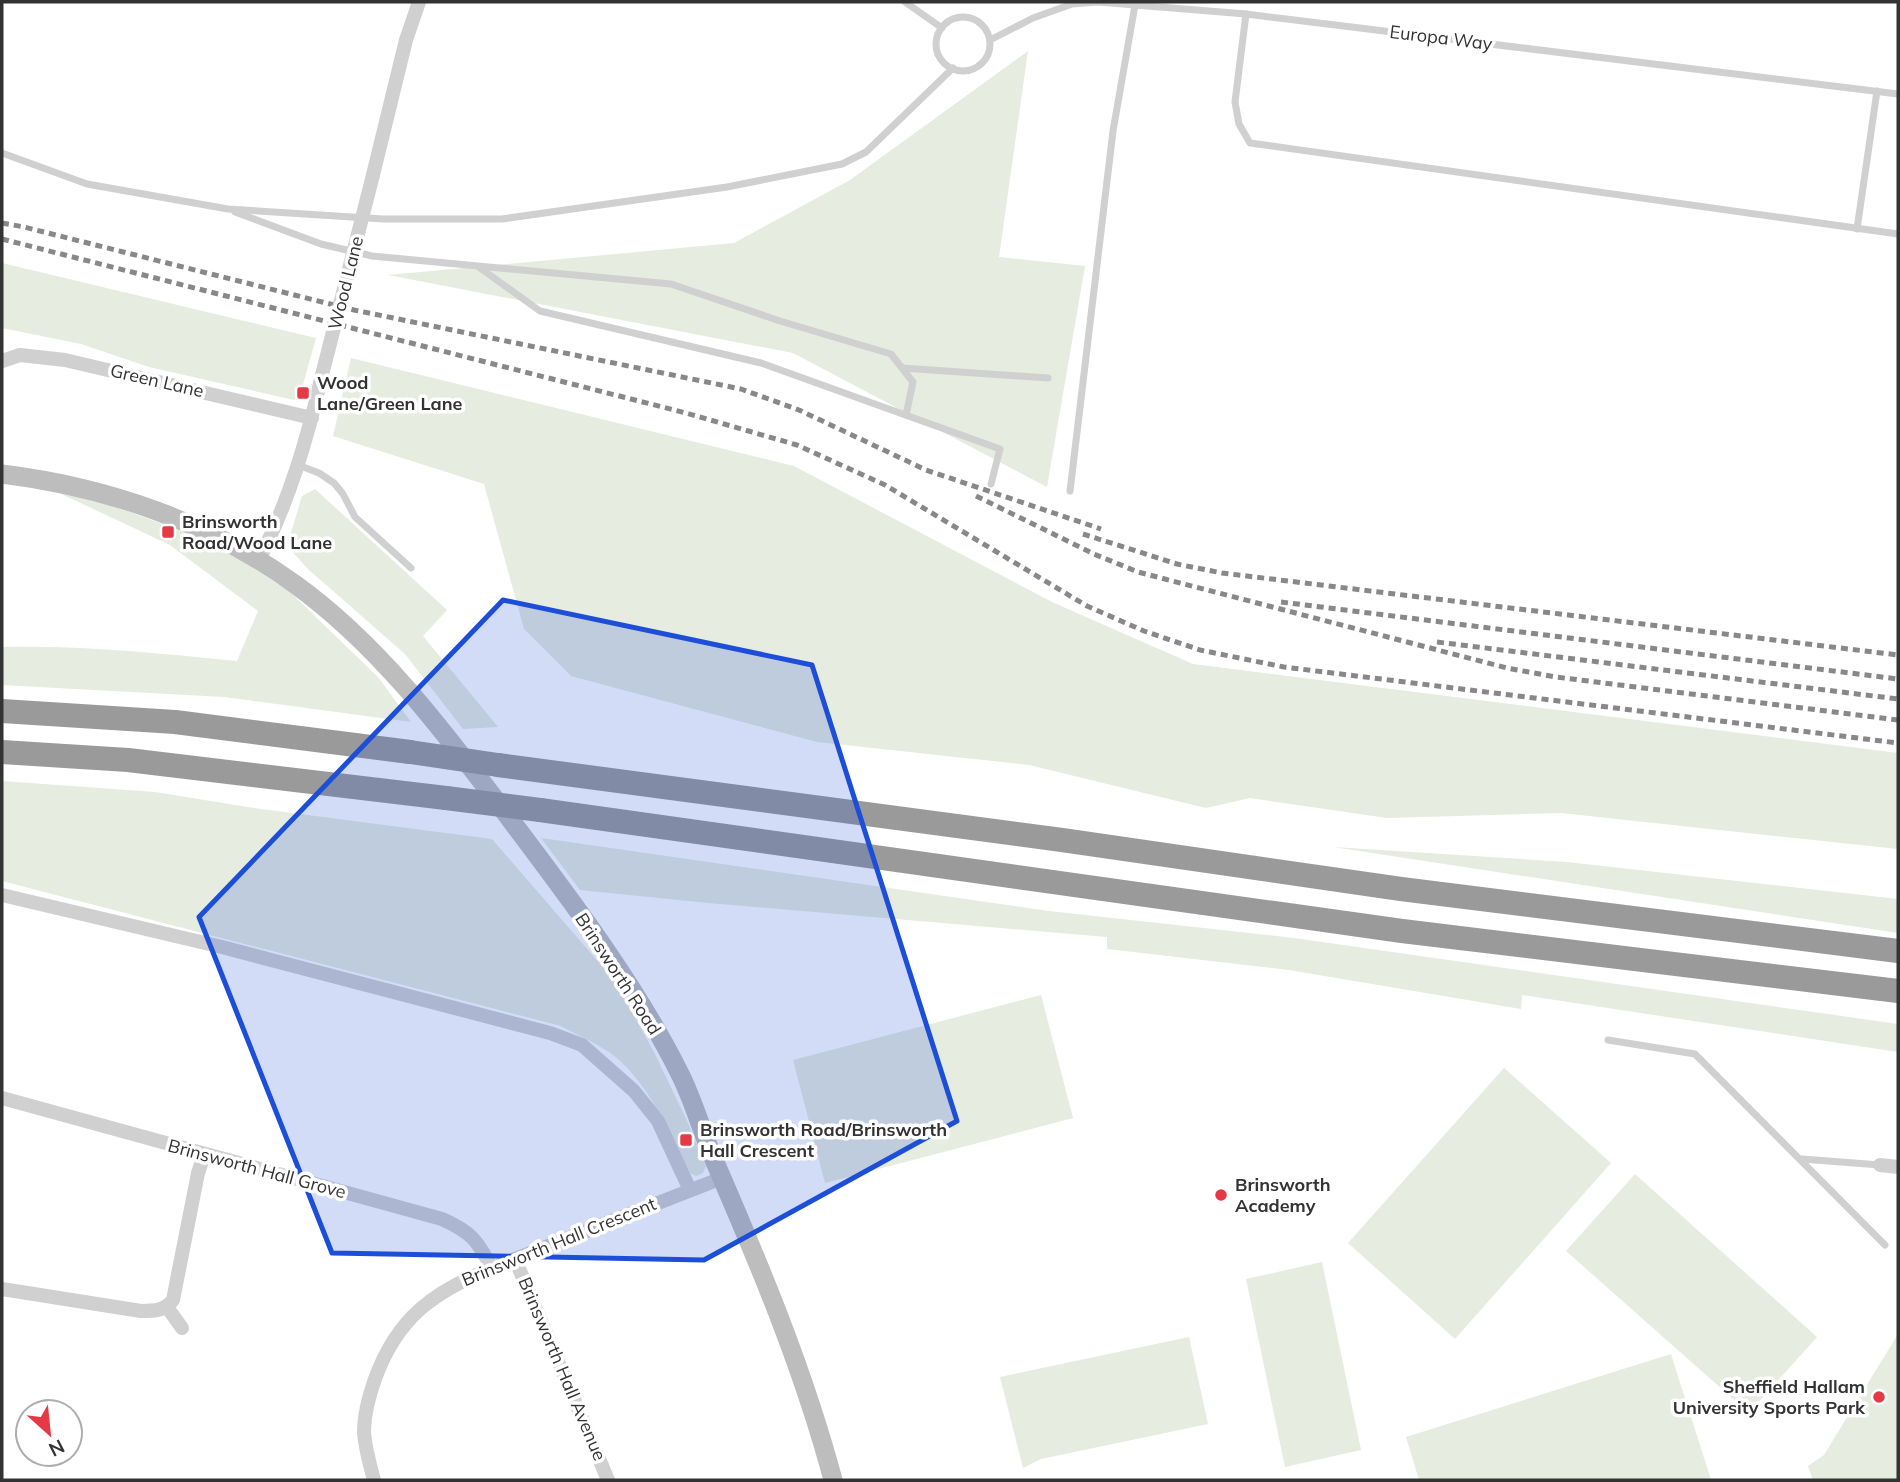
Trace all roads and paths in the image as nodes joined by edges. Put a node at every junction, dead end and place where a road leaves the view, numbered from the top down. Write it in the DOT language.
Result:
graph roads {
  1 [pos="419,2"];
  2 [pos="905,2"];
  3 [pos="1135,5"];
  4 [pos="1246,15"];
  5 [pos="942,28"];
  6 [pos="990,40"];
  7 [pos="953,68"];
  8 [pos="1877,91"];
  9 [pos="1898,94"];
  10 [pos="2,153"];
  11 [pos="228,209"];
  12 [pos="1857,229"];
  13 [pos="1898,233"];
  14 [pos="478,266"];
  15 [pos="2,360"];
  16 [pos="902,368"];
  17 [pos="1048,378"];
  18 [pos="906,415"];
  19 [pos="312,418"];
  20 [pos="299,466"];
  21 [pos="2,474"];
  22 [pos="991,484"];
  23 [pos="1070,491"];
  24 [pos="259,560"];
  25 [pos="411,568"];
  26 [pos="2,711"];
  27 [pos="2,752"];
  28 [pos="2,895"];
  29 [pos="1898,951"];
  30 [pos="1898,990"];
  31 [pos="1608,1040"];
  32 [pos="2,1098"];
  33 [pos="204,1155"];
  34 [pos="1802,1159"];
  35 [pos="1880,1165"];
  36 [pos="1898,1167"];
  37 [pos="722,1178"];
  38 [pos="690,1190"];
  39 [pos="1885,1245"];
  40 [pos="515,1259"];
  41 [pos="492,1268"];
  42 [pos="2,1289"];
  43 [pos="167,1307"];
  44 [pos="182,1328"];
  45 [pos="374,1480"];
  46 [pos="608,1480"];
  47 [pos="833,1480"];
  1 -- 19 [label="street, Wood Lane, bridge"];
  2 -- 5 [label="lane"];
  3 -- 4 [label="lane, Europa Way"];
  3 -- 6 [label="lane, Europa Way"];
  3 -- 23 [label="lane"];
  4 -- 8 [label="lane, Europa Way"];
  4 -- 12 [label="lane"];
  5 -- 6 [label="lane"];
  5 -- 7 [label="lane"];
  6 -- 7 [label="lane"];
  7 -- 11 [label="lane"];
  8 -- 9 [label="lane, Europa Way"];
  8 -- 12 [label="lane"];
  10 -- 11 [label="lane"];
  11 -- 14 [label="lane"];
  12 -- 13 [label="lane"];
  14 -- 16 [label="lane"];
  14 -- 18 [label="lane"];
  15 -- 19 [label="street, Green Lane"];
  16 -- 17 [label="lane"];
  16 -- 18 [label="lane"];
  18 -- 22 [label="lane"];
  19 -- 20 [label="street, Wood Lane"];
  20 -- 24 [label="street, Wood Lane"];
  20 -- 25 [label="lane"];
  21 -- 24 [label="main road, Brinsworth Road"];
  24 -- 37 [label="main road, Brinsworth Road"];
  26 -- 29 [label="highway, bridge"];
  27 -- 30 [label="highway, bridge"];
  28 -- 38 [label="street"];
  31 -- 34 [label="lane"];
  32 -- 33 [label="street, Brinsworth Hall Grove"];
  33 -- 41 [label="street, Brinsworth Hall Grove"];
  33 -- 43 [label="street"];
  34 -- 35 [label="lane"];
  34 -- 39 [label="lane"];
  35 -- 36 [label="street"];
  37 -- 38 [label="street, Brinsworth Hall Crescent"];
  37 -- 47 [label="main road, Brinsworth Road"];
  38 -- 40 [label="street, Brinsworth Hall Crescent"];
  40 -- 41 [label="street, Brinsworth Hall Crescent"];
  40 -- 46 [label="street, Brinsworth Hall Avenue"];
  41 -- 45 [label="street, Brinsworth Hall Crescent"];
  42 -- 43 [label="street"];
  43 -- 44 [label="street"];
}
